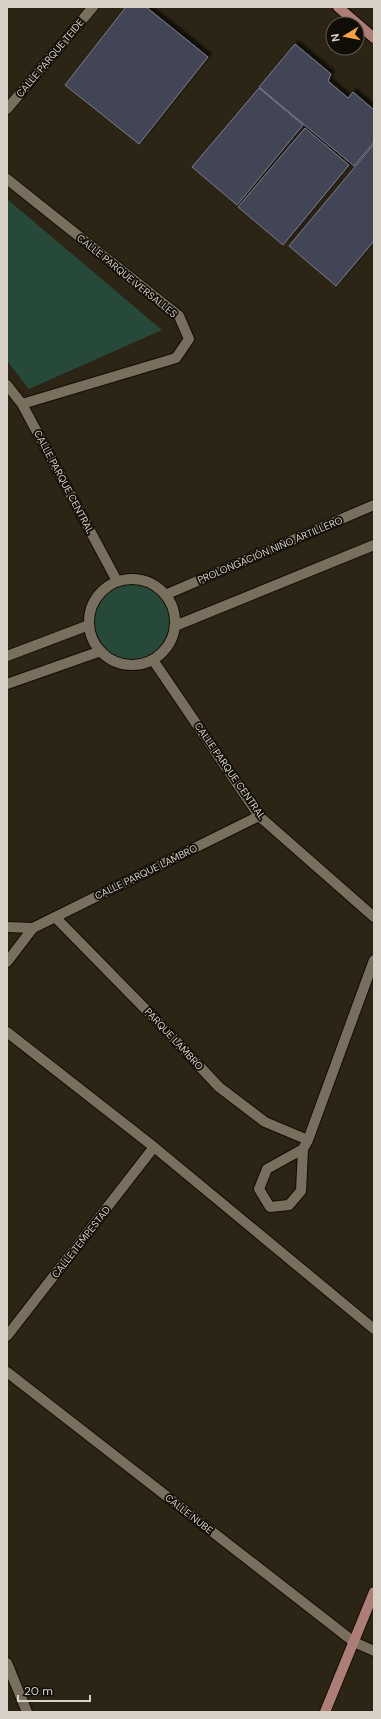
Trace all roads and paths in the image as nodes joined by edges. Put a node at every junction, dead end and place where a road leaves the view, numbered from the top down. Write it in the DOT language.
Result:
graph roads {
  1 [pos="94,7"];
  2 [pos="338,7"];
  3 [pos="374,38"];
  4 [pos="7,109"];
  5 [pos="7,179"];
  6 [pos="7,385"];
  7 [pos="22,404"];
  8 [pos="374,505"];
  9 [pos="374,545"];
  10 [pos="117,581"];
  11 [pos="165,594"];
  12 [pos="89,625"];
  13 [pos="175,626"];
  14 [pos="101,651"];
  15 [pos="7,656"];
  16 [pos="153,660"];
  17 [pos="7,684"];
  18 [pos="260,816"];
  19 [pos="55,917"];
  20 [pos="374,918"];
  21 [pos="7,927"];
  22 [pos="33,928"];
  23 [pos="374,960"];
  24 [pos="7,962"];
  25 [pos="7,1032"];
  26 [pos="308,1140"];
  27 [pos="154,1147"];
  28 [pos="303,1148"];
  29 [pos="374,1329"];
  30 [pos="7,1336"];
  31 [pos="7,1372"];
  32 [pos="374,1592"];
  33 [pos="354,1642"];
  34 [pos="374,1650"];
  35 [pos="7,1663"];
  36 [pos="27,1712"];
  37 [pos="325,1712"];
  1 -- 4 [label="street, CALLE PARQUE TEIDE"];
  2 -- 3 [label="main road"];
  5 -- 7 [label="street, CALLE PARQUE VERSALLES"];
  6 -- 7 [label="street, CALLE PARQUE CENTRAL"];
  7 -- 10 [label="street, CALLE PARQUE CENTRAL"];
  8 -- 11 [label="street, PROLONGACIÓN NIÑO ARTILLERO"];
  9 -- 13 [label="street"];
  10 -- 11 [label="street"];
  10 -- 12 [label="street"];
  11 -- 13 [label="street"];
  12 -- 14 [label="street"];
  12 -- 15 [label="street"];
  13 -- 16 [label="street"];
  14 -- 16 [label="street"];
  14 -- 17 [label="street"];
  16 -- 18 [label="street, CALLE PARQUE CENTRAL"];
  18 -- 19 [label="street, CALLE PARQUE LAMBRO"];
  18 -- 20 [label="street, CALLE PARQUE CENTRAL"];
  19 -- 22 [label="street, CALLE PARQUE LAMBRO"];
  19 -- 26 [label="street, PARQUE LAMBRO"];
  21 -- 22 [label="street, CALLE PARQUE LAMBRO"];
  22 -- 24 [label="street, CALLE PARQUE LAMBRO"];
  23 -- 26 [label="street"];
  25 -- 27 [label="street"];
  26 -- 28 [label="street"];
  27 -- 29 [label="street"];
  27 -- 30 [label="street, CALLE TEMPESTAD"];
  28 -- 28 [label="street"];
  31 -- 33 [label="street, CALLE NUBE"];
  32 -- 33 [label="main road"];
  33 -- 34 [label="street, CALLE NUBE"];
  33 -- 37 [label="main road"];
  35 -- 36 [label="street"];
}
